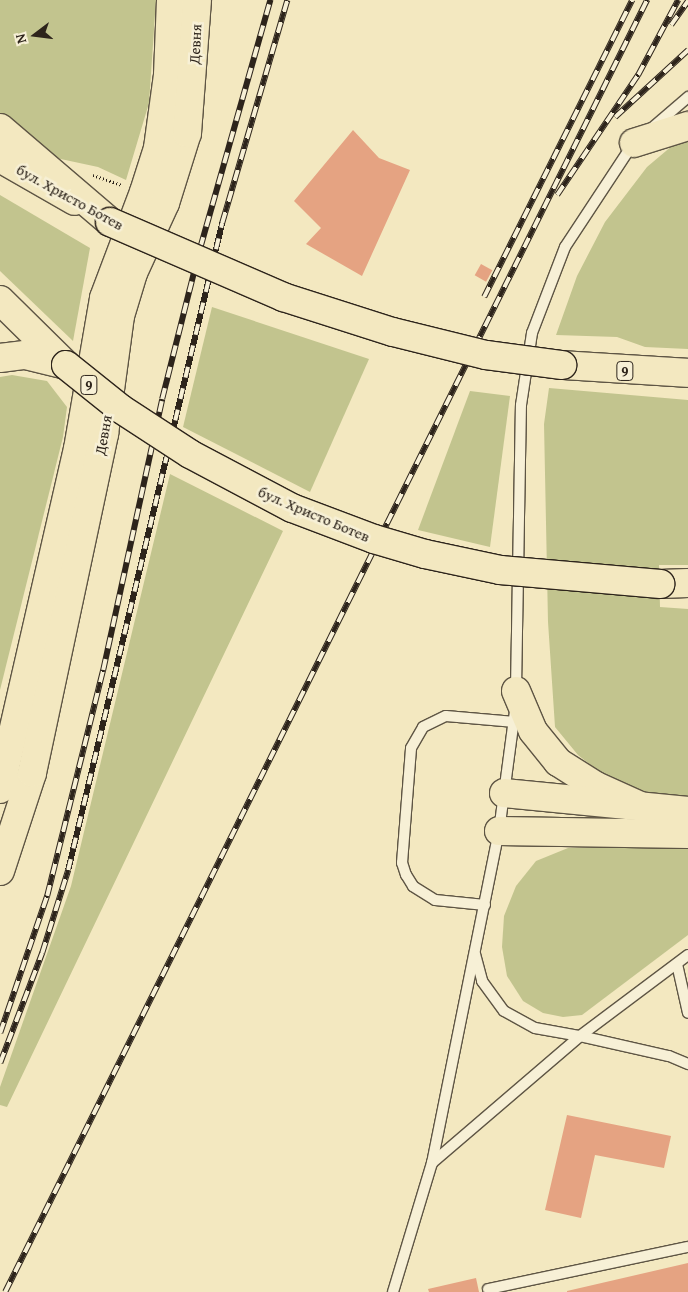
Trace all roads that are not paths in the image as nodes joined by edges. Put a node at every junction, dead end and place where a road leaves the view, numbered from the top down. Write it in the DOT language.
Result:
graph roads {
  1 [pos="171,0"];
  2 [pos="198,0"];
  3 [pos="688,97"];
  4 [pos="688,126"];
  5 [pos="0,128"];
  6 [pos="634,144"];
  7 [pos="0,158"];
  8 [pos="95,210"];
  9 [pos="0,300"];
  10 [pos="0,358"];
  11 [pos="66,365"];
  12 [pos="688,373"];
  13 [pos="678,584"];
  14 [pos="516,691"];
  15 [pos="515,722"];
  16 [pos="2,781"];
  17 [pos="504,793"];
  18 [pos="647,809"];
  19 [pos="688,811"];
  20 [pos="499,831"];
  21 [pos="688,834"];
  22 [pos="2,864"];
  23 [pos="485,904"];
  24 [pos="474,951"];
  25 [pos="688,955"];
  26 [pos="677,964"];
  27 [pos="688,1012"];
  28 [pos="580,1036"];
  29 [pos="688,1064"];
  30 [pos="432,1163"];
  31 [pos="688,1247"];
  32 [pos="488,1289"];
  33 [pos="394,1292"];
  1 -- 16 [label="main road, Девня / 9"];
  2 -- 22 [label="main road, Девня"];
  3 -- 6 [label="lane"];
  4 -- 6 [label="main road"];
  5 -- 8 [label="main road, 9"];
  6 -- 14 [label="lane"];
  7 -- 8 [label="main road, бул. Христо Ботев"];
  8 -- 12 [label="main road, бул. Христо Ботев / 9, bridge"];
  9 -- 11 [label="main road, бул. Христо Ботев"];
  10 -- 11 [label="main road, 9"];
  11 -- 13 [label="main road, бул. Христо Ботев / 9, bridge"];
  14 -- 15 [label="lane"];
  14 -- 18 [label="main road"];
  15 -- 17 [label="lane"];
  15 -- 23 [label="lane"];
  17 -- 18 [label="main road"];
  17 -- 20 [label="lane"];
  18 -- 19 [label="main road"];
  20 -- 21 [label="main road"];
  20 -- 23 [label="lane"];
  23 -- 24 [label="lane"];
  24 -- 28 [label="lane"];
  24 -- 30 [label="lane"];
  25 -- 26 [label="lane"];
  26 -- 27 [label="lane"];
  26 -- 28 [label="lane"];
  28 -- 29 [label="lane"];
  28 -- 30 [label="lane"];
  30 -- 33 [label="lane"];
  31 -- 32 [label="lane"];
}
